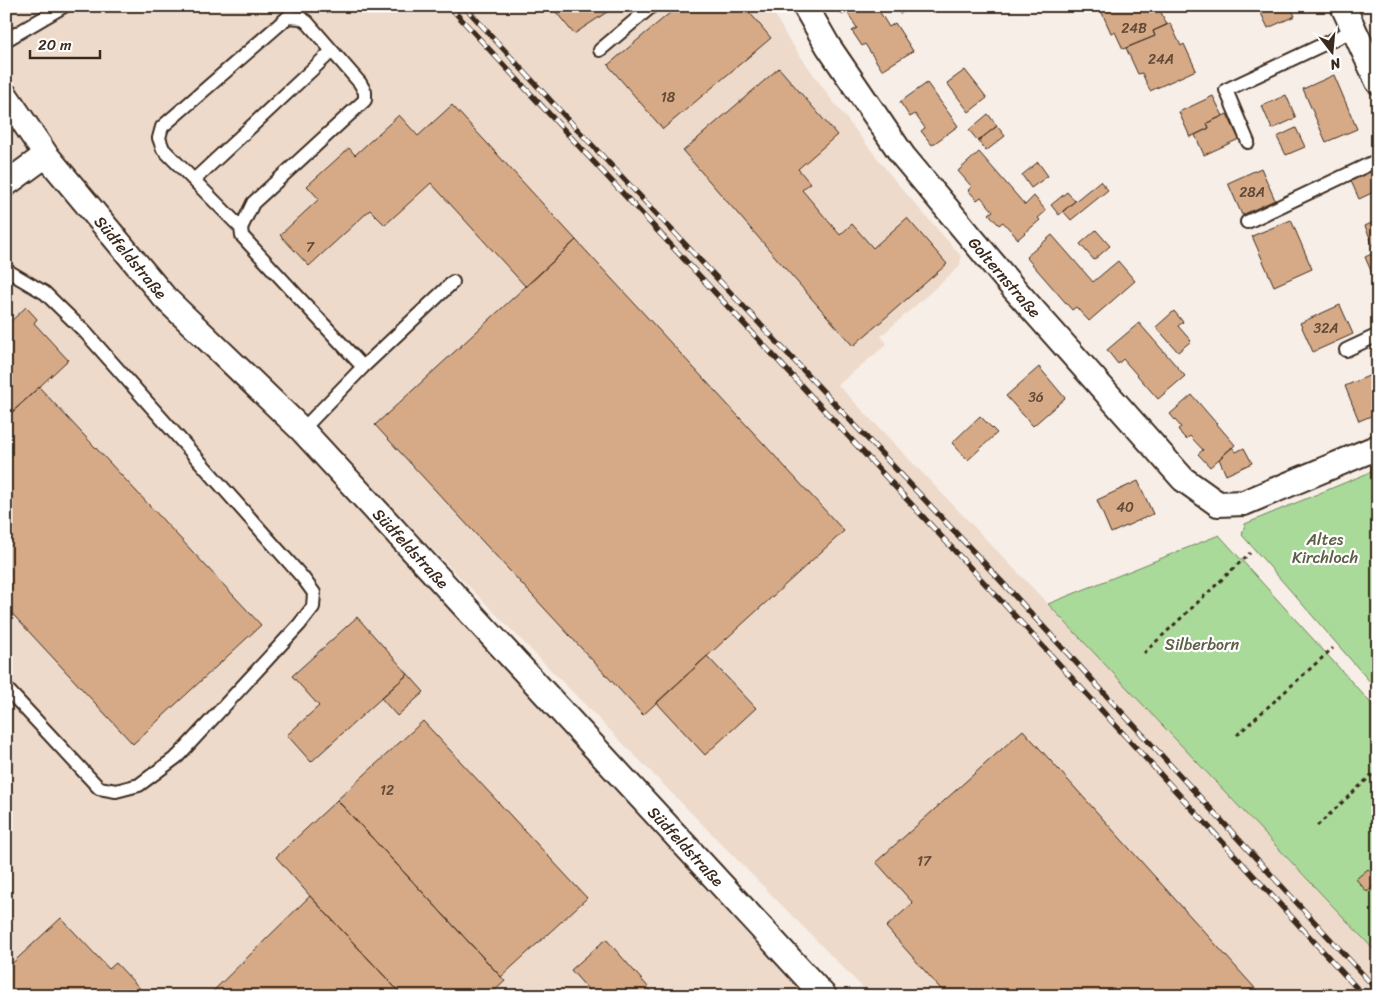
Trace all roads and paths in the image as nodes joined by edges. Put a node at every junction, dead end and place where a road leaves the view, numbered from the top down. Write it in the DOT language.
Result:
graph roads {
  1 [pos="64,6"];
  2 [pos="652,6"];
  3 [pos="805,6"];
  4 [pos="1343,6"];
  5 [pos="1354,30"];
  6 [pos="6,40"];
  7 [pos="600,50"];
  8 [pos="332,51"];
  9 [pos="1378,82"];
  10 [pos="6,96"];
  11 [pos="1248,142"];
  12 [pos="46,155"];
  13 [pos="1378,160"];
  14 [pos="194,180"];
  15 [pos="6,184"];
  16 [pos="1247,222"];
  17 [pos="241,228"];
  18 [pos="6,270"];
  19 [pos="454,282"];
  20 [pos="1378,335"];
  21 [pos="1346,350"];
  22 [pos="363,367"];
  23 [pos="302,430"];
  24 [pos="1378,447"];
  25 [pos="1250,553"];
  26 [pos="1333,648"];
  27 [pos="1144,653"];
  28 [pos="6,688"];
  29 [pos="1237,735"];
  30 [pos="1378,770"];
  31 [pos="1317,826"];
  32 [pos="824,996"];
  1 -- 6 [label="lane"];
  2 -- 7 [label="lane"];
  3 -- 24 [label="street, Golternstraße"];
  4 -- 5 [label="street"];
  5 -- 9 [label="street"];
  5 -- 11 [label="lane"];
  8 -- 14 [label="lane"];
  8 -- 14 [label="lane"];
  8 -- 17 [label="lane"];
  10 -- 12 [label="street, Südfeldstraße"];
  12 -- 15 [label="street"];
  12 -- 23 [label="street, Südfeldstraße"];
  13 -- 16 [label="lane"];
  14 -- 17 [label="lane"];
  17 -- 22 [label="lane"];
  18 -- 28 [label="lane"];
  19 -- 22 [label="lane"];
  20 -- 21 [label="lane"];
  22 -- 23 [label="lane"];
  23 -- 32 [label="street, Südfeldstraße"];
  25 -- 27 [label="path"];
  26 -- 29 [label="path"];
  30 -- 31 [label="path"];
}
